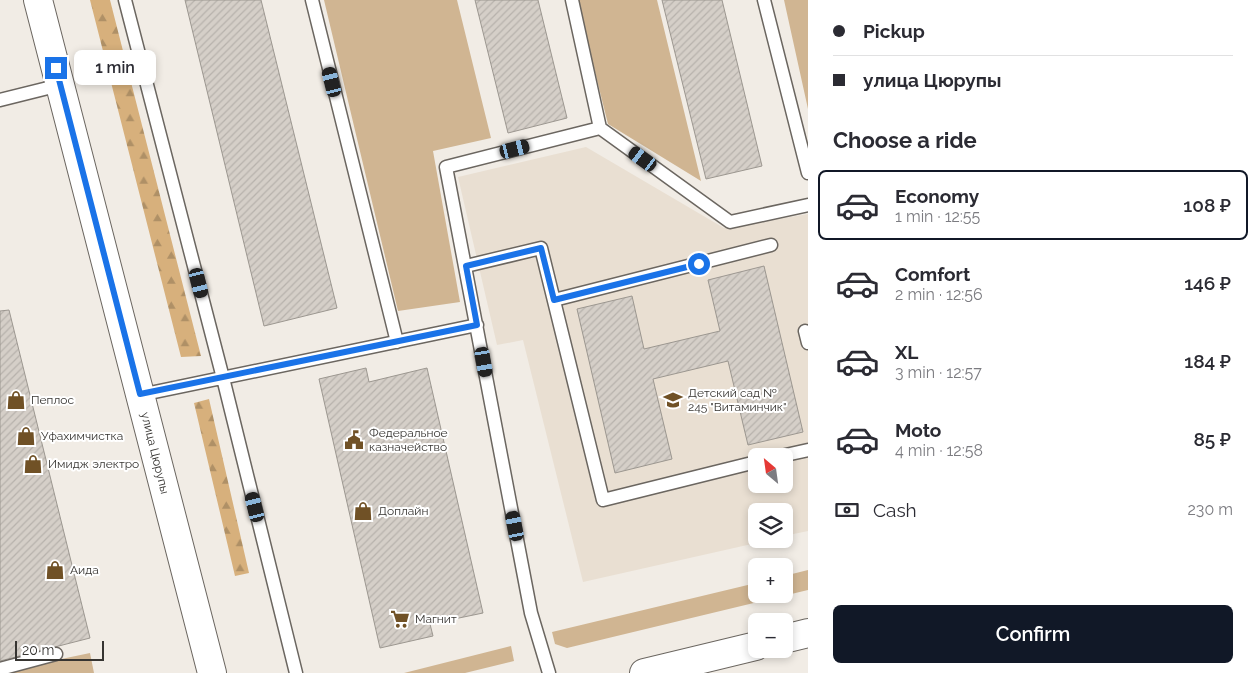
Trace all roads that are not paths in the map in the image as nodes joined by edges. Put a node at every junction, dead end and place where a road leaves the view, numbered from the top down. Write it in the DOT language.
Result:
graph roads {
  1 [pos="38,0"];
  2 [pos="125,0"];
  3 [pos="312,0"];
  4 [pos="572,0"];
  5 [pos="764,0"];
  6 [pos="60,85"];
  7 [pos="0,100"];
  8 [pos="600,128"];
  9 [pos="808,174"];
  10 [pos="808,205"];
  11 [pos="771,245"];
  12 [pos="466,266"];
  13 [pos="554,300"];
  14 [pos="477,325"];
  15 [pos="397,342"];
  16 [pos="223,378"];
  17 [pos="140,394"];
  18 [pos="808,450"];
  19 [pos="793,453"];
  20 [pos="748,464"];
  21 [pos="808,633"];
  22 [pos="793,637"];
  23 [pos="748,648"];
  24 [pos="56,654"];
  25 [pos="0,669"];
  26 [pos="212,673"];
  27 [pos="296,673"];
  28 [pos="549,673"];
  29 [pos="644,673"];
  1 -- 6 [label="main road, улица Цюрупы"];
  2 -- 16 [label="lane"];
  3 -- 15 [label="lane"];
  4 -- 8 [label="lane"];
  5 -- 9 [label="lane"];
  6 -- 7 [label="lane"];
  6 -- 17 [label="main road, улица Цюрупы"];
  8 -- 10 [label="lane"];
  8 -- 12 [label="lane"];
  11 -- 13 [label="lane"];
  12 -- 13 [label="lane"];
  12 -- 14 [label="lane"];
  13 -- 20 [label="lane"];
  14 -- 15 [label="lane"];
  14 -- 28 [label="lane"];
  15 -- 16 [label="lane"];
  16 -- 17 [label="lane"];
  16 -- 27 [label="lane"];
  17 -- 26 [label="main road, улица Цюрупы"];
  18 -- 19 [label="lane"];
  21 -- 22 [label="main road"];
  23 -- 29 [label="main road"];
  24 -- 25 [label="lane"];
}
